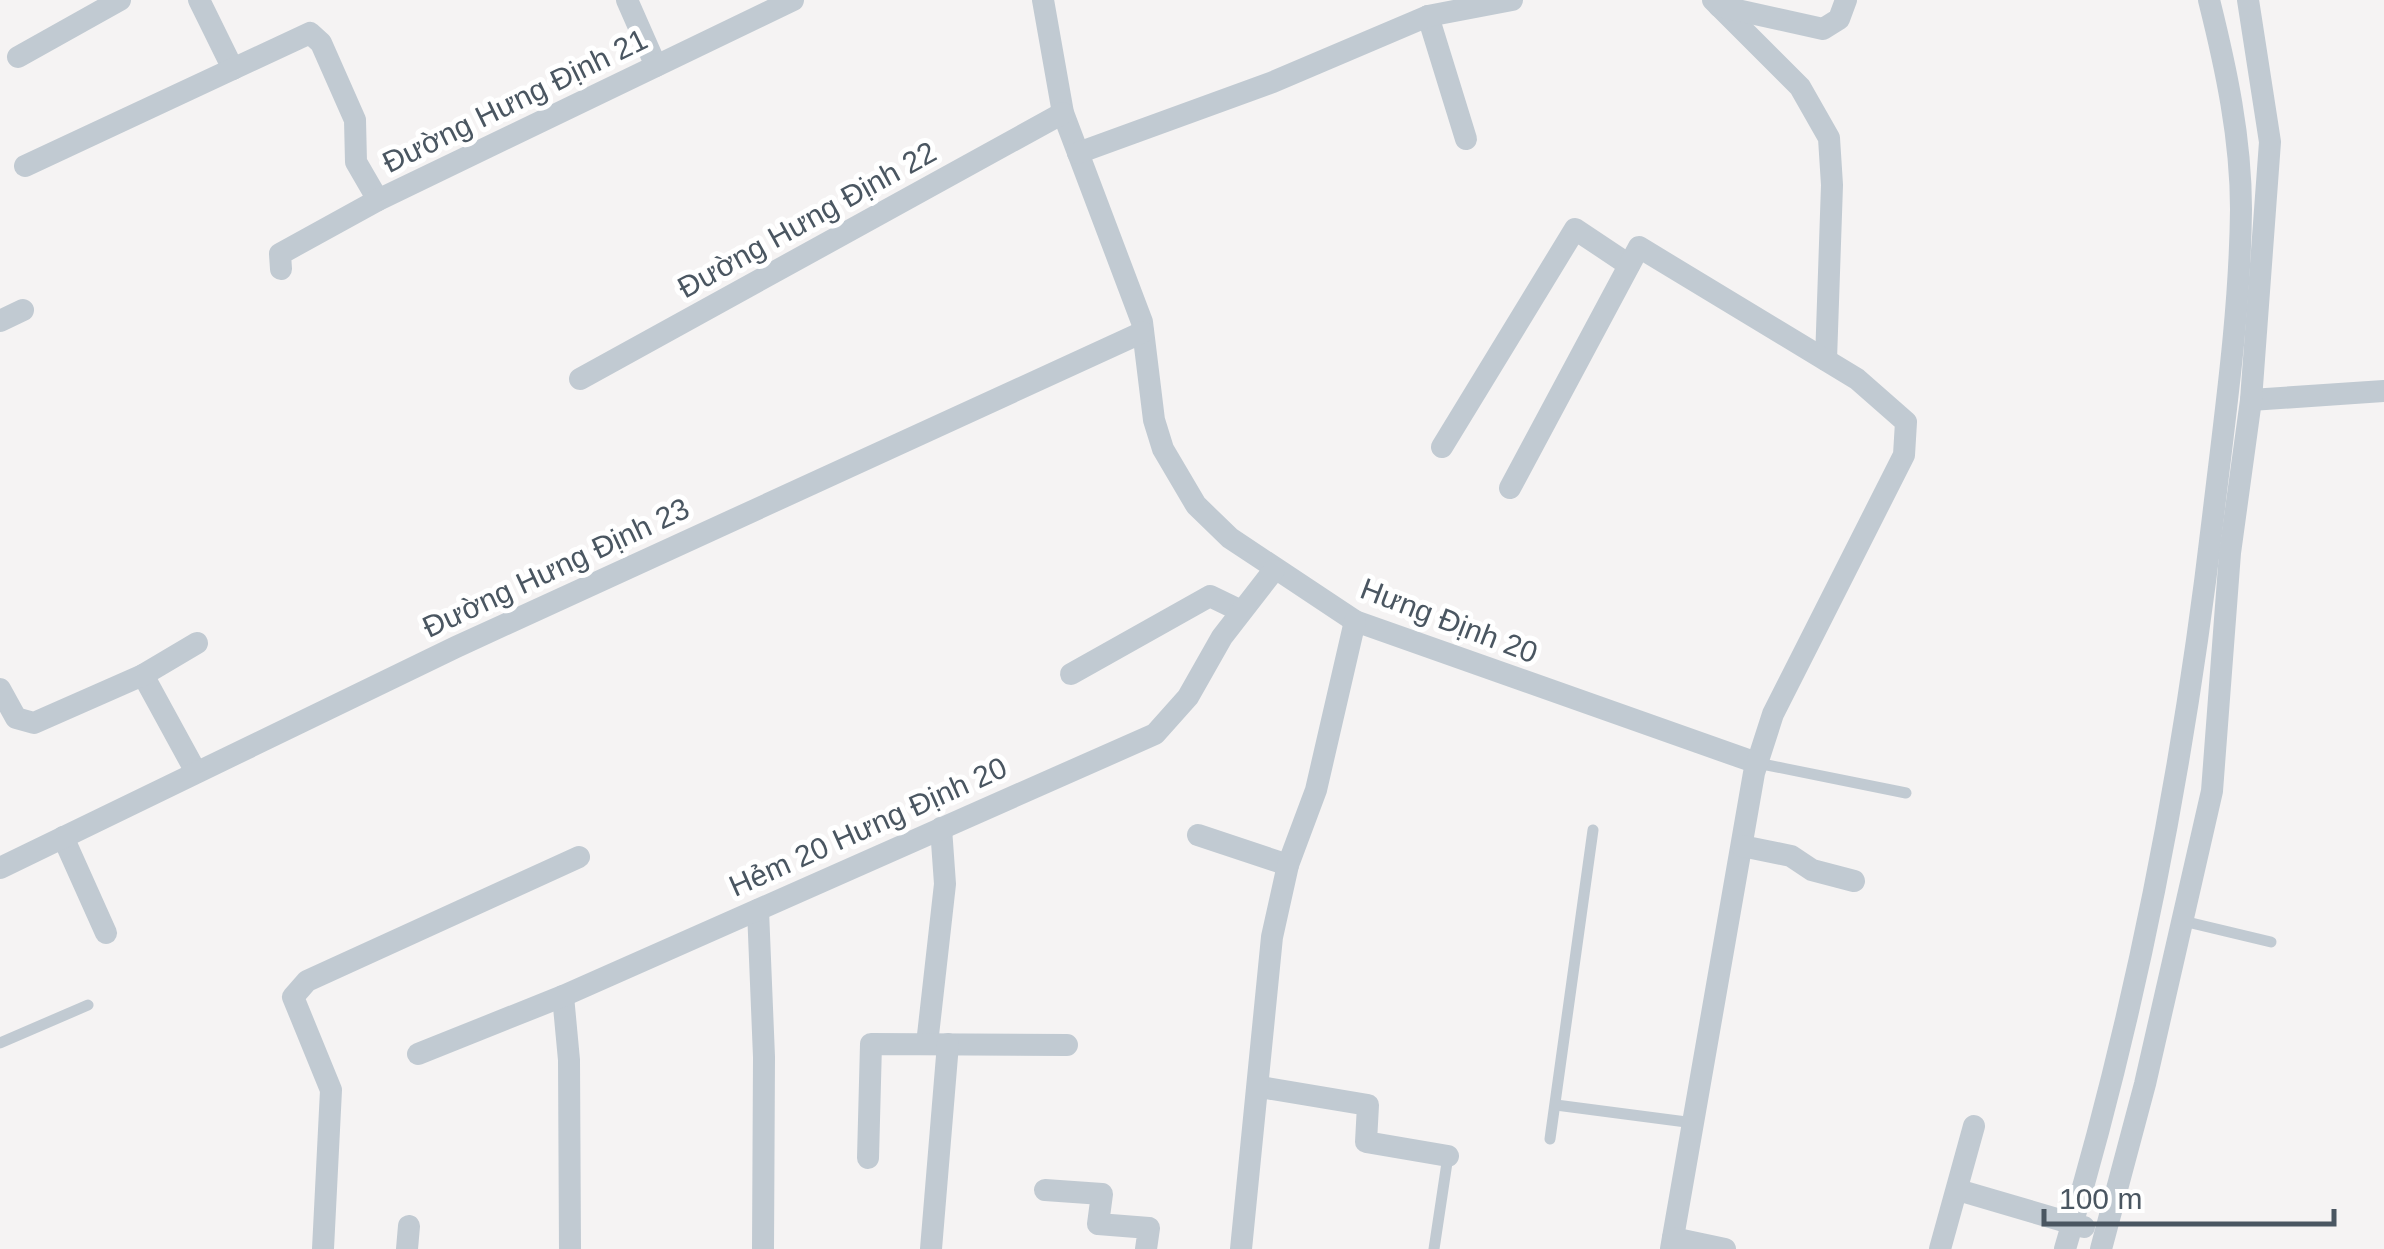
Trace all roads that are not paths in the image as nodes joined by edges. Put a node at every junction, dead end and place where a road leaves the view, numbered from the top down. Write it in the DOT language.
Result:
graph roads {
  1 [pos="120,0"];
  2 [pos="199,0"];
  3 [pos="627,0"];
  4 [pos="793,0"];
  5 [pos="1043,0"];
  6 [pos="1512,0"];
  7 [pos="1846,0"];
  8 [pos="2209,0"];
  9 [pos="2248,0"];
  10 [pos="1716,3"];
  11 [pos="1428,16"];
  12 [pos="18,57"];
  13 [pos="656,66"];
  14 [pos="233,69"];
  15 [pos="1063,113"];
  16 [pos="1466,139"];
  17 [pos="1078,152"];
  18 [pos="25,166"];
  19 [pos="378,200"];
  20 [pos="1629,265"];
  21 [pos="281,269"];
  22 [pos="23,310"];
  23 [pos="0,322"];
  24 [pos="1143,332"];
  25 [pos="1826,360"];
  26 [pos="580,380"];
  27 [pos="2384,391"];
  28 [pos="2251,400"];
  29 [pos="1442,447"];
  30 [pos="1510,488"];
  31 [pos="1274,570"];
  32 [pos="1240,611"];
  33 [pos="1355,621"];
  34 [pos="197,644"];
  35 [pos="1071,674"];
  36 [pos="143,675"];
  37 [pos="0,690"];
  38 [pos="1757,764"];
  39 [pos="196,772"];
  40 [pos="1906,793"];
  41 [pos="941,828"];
  42 [pos="1592,830"];
  43 [pos="1198,835"];
  44 [pos="63,837"];
  45 [pos="1742,846"];
  46 [pos="578,857"];
  47 [pos="1288,865"];
  48 [pos="0,868"];
  49 [pos="1854,881"];
  50 [pos="758,910"];
  51 [pos="2183,921"];
  52 [pos="106,933"];
  53 [pos="2270,942"];
  54 [pos="563,996"];
  55 [pos="88,1004"];
  56 [pos="0,1043"];
  57 [pos="937,1044"];
  58 [pos="1067,1045"];
  59 [pos="418,1054"];
  60 [pos="1260,1086"];
  61 [pos="1556,1105"];
  62 [pos="1694,1123"];
  63 [pos="1974,1126"];
  64 [pos="1550,1139"];
  65 [pos="1448,1156"];
  66 [pos="868,1158"];
  67 [pos="1045,1190"];
  68 [pos="1958,1190"];
  69 [pos="2073,1224"];
  70 [pos="2103,1240"];
  71 [pos="1672,1244"];
  72 [pos="323,1249"];
  73 [pos="570,1249"];
  74 [pos="763,1249"];
  75 [pos="931,1249"];
  76 [pos="1146,1249"];
  77 [pos="1241,1249"];
  78 [pos="1434,1249"];
  79 [pos="1725,1249"];
  80 [pos="1940,1249"];
  81 [pos="2065,1249"];
  1 -- 12 [label="street"];
  2 -- 14 [label="street"];
  3 -- 13 [label="street"];
  4 -- 13 [label="street, Đường Hưng Định 21"];
  5 -- 15 [label="street, Hưng Định 20"];
  6 -- 11 [label="street"];
  7 -- 10 [label="street"];
  8 -- 69 [label="street"];
  9 -- 28 [label="street"];
  10 -- 25 [label="street"];
  11 -- 16 [label="street"];
  11 -- 17 [label="street"];
  13 -- 19 [label="street, Đường Hưng Định 21"];
  14 -- 18 [label="street"];
  14 -- 19 [label="street"];
  15 -- 17 [label="street, Hưng Định 20"];
  15 -- 26 [label="street, Đường Hưng Định 22"];
  17 -- 24 [label="street, Hưng Định 20"];
  19 -- 21 [label="street, Đường Hưng Định 21"];
  20 -- 25 [label="street"];
  20 -- 29 [label="street"];
  20 -- 30 [label="street"];
  22 -- 23 [label="street"];
  24 -- 31 [label="street, Hưng Định 20"];
  24 -- 39 [label="street, Đường Hưng Định 23"];
  25 -- 38 [label="street"];
  27 -- 28 [label="street"];
  28 -- 51 [label="street"];
  31 -- 32 [label="street, Hẻm 20 Hưng Định 20"];
  31 -- 33 [label="street, Hưng Định 20"];
  32 -- 35 [label="street"];
  32 -- 41 [label="street, Hẻm 20 Hưng Định 20"];
  33 -- 38 [label="street, Hưng Định 20"];
  33 -- 47 [label="street"];
  34 -- 36 [label="street"];
  36 -- 37 [label="street"];
  36 -- 39 [label="street"];
  38 -- 40 [label="lane"];
  38 -- 45 [label="street"];
  39 -- 44 [label="street, Đường Hưng Định 23"];
  41 -- 50 [label="street, Hẻm 20 Hưng Định 20"];
  41 -- 57 [label="street"];
  42 -- 61 [label="lane"];
  43 -- 47 [label="street"];
  44 -- 48 [label="street, Đường Hưng Định 23"];
  44 -- 52 [label="street"];
  45 -- 49 [label="street"];
  45 -- 62 [label="street"];
  46 -- 72 [label="street"];
  47 -- 60 [label="street"];
  50 -- 54 [label="street, Hẻm 20 Hưng Định 20"];
  50 -- 74 [label="street"];
  51 -- 53 [label="lane"];
  51 -- 70 [label="street"];
  54 -- 59 [label="street, Hẻm 20 Hưng Định 20"];
  54 -- 73 [label="street"];
  55 -- 56 [label="lane"];
  57 -- 58 [label="street"];
  57 -- 66 [label="street"];
  57 -- 75 [label="street"];
  60 -- 65 [label="street"];
  60 -- 77 [label="street"];
  61 -- 62 [label="lane"];
  61 -- 64 [label="lane"];
  62 -- 71 [label="street"];
  63 -- 68 [label="street"];
  65 -- 78 [label="lane"];
  67 -- 76 [label="street"];
  68 -- 69 [label="street"];
  68 -- 80 [label="street"];
  69 -- 70 [label="street"];
  69 -- 81 [label="street"];
  71 -- 79 [label="street"];
}
